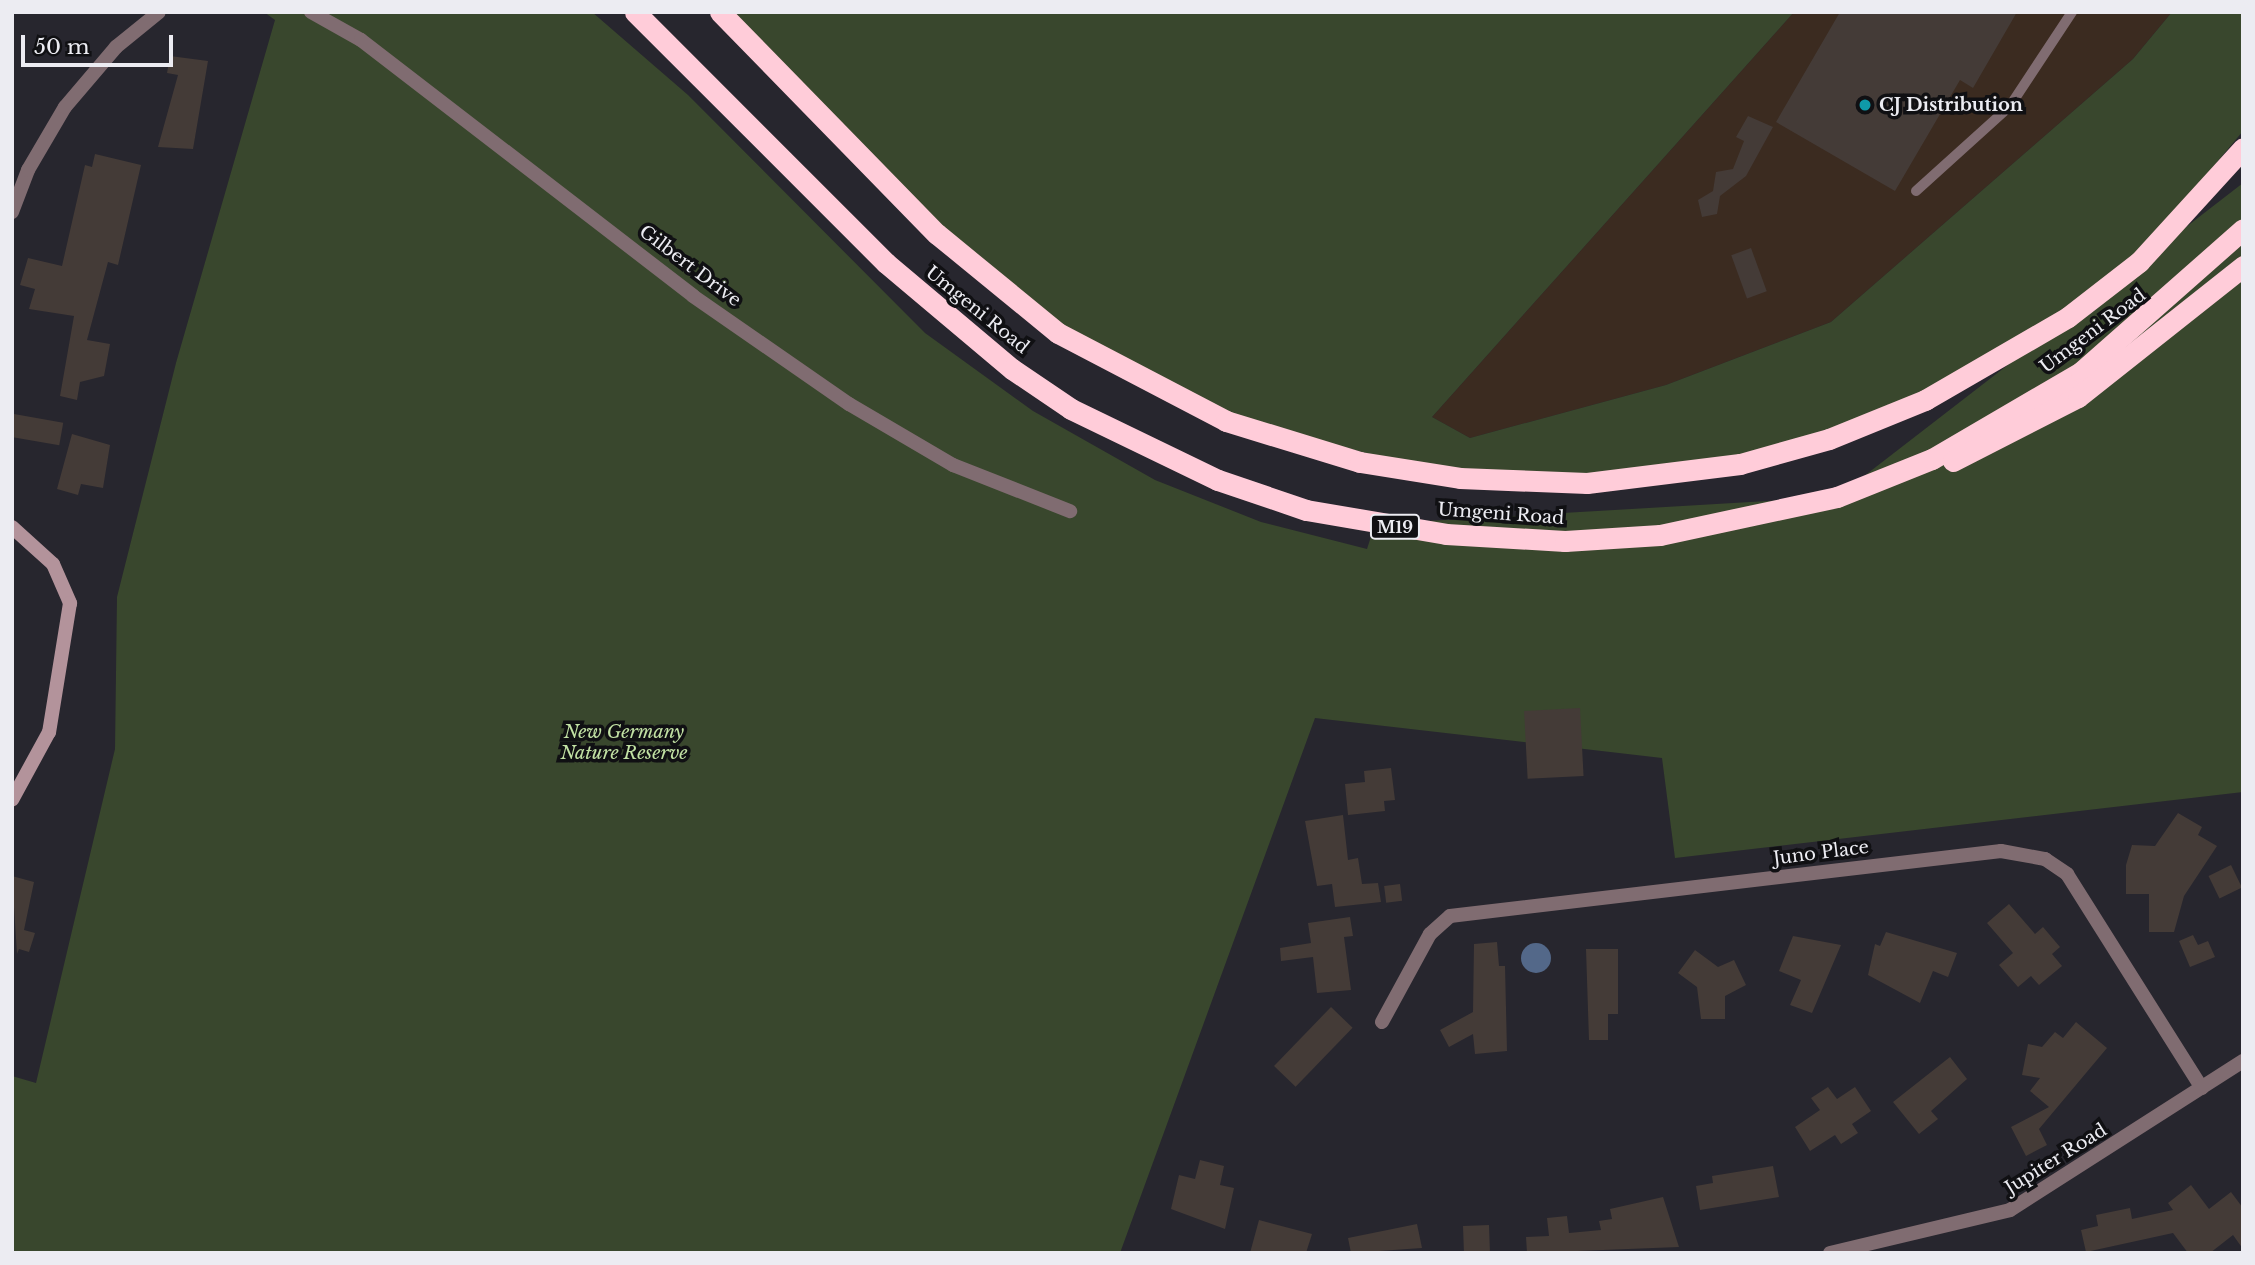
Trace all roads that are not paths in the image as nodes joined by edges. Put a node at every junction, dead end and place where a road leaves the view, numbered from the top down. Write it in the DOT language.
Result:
graph roads {
  1 [pos="159,12"];
  2 [pos="311,12"];
  3 [pos="635,12"];
  4 [pos="720,12"];
  5 [pos="2072,12"];
  6 [pos="2243,134"];
  7 [pos="2243,148"];
  8 [pos="1916,191"];
  9 [pos="12,212"];
  10 [pos="2243,229"];
  11 [pos="2139,262"];
  12 [pos="2243,266"];
  13 [pos="1837,496"];
  14 [pos="1070,511"];
  15 [pos="12,527"];
  16 [pos="12,800"];
  17 [pos="1382,1022"];
  18 [pos="2243,1061"];
  19 [pos="2202,1088"];
  20 [pos="1829,1253"];
  1 -- 9 [label="street"];
  2 -- 14 [label="street, Gilbert Drive"];
  3 -- 13 [label="highway, Umgeni Road / M19"];
  4 -- 11 [label="highway, Umgeni Road"];
  5 -- 8 [label="lane"];
  6 -- 11 [label="highway"];
  7 -- 11 [label="highway, Umgeni Road"];
  10 -- 13 [label="highway, Umgeni Road / M19"];
  12 -- 13 [label="highway"];
  15 -- 16 [label="street"];
  17 -- 19 [label="street, Juno Place"];
  18 -- 19 [label="street, Jupiter Road"];
  19 -- 20 [label="street, Jupiter Road"];
}
